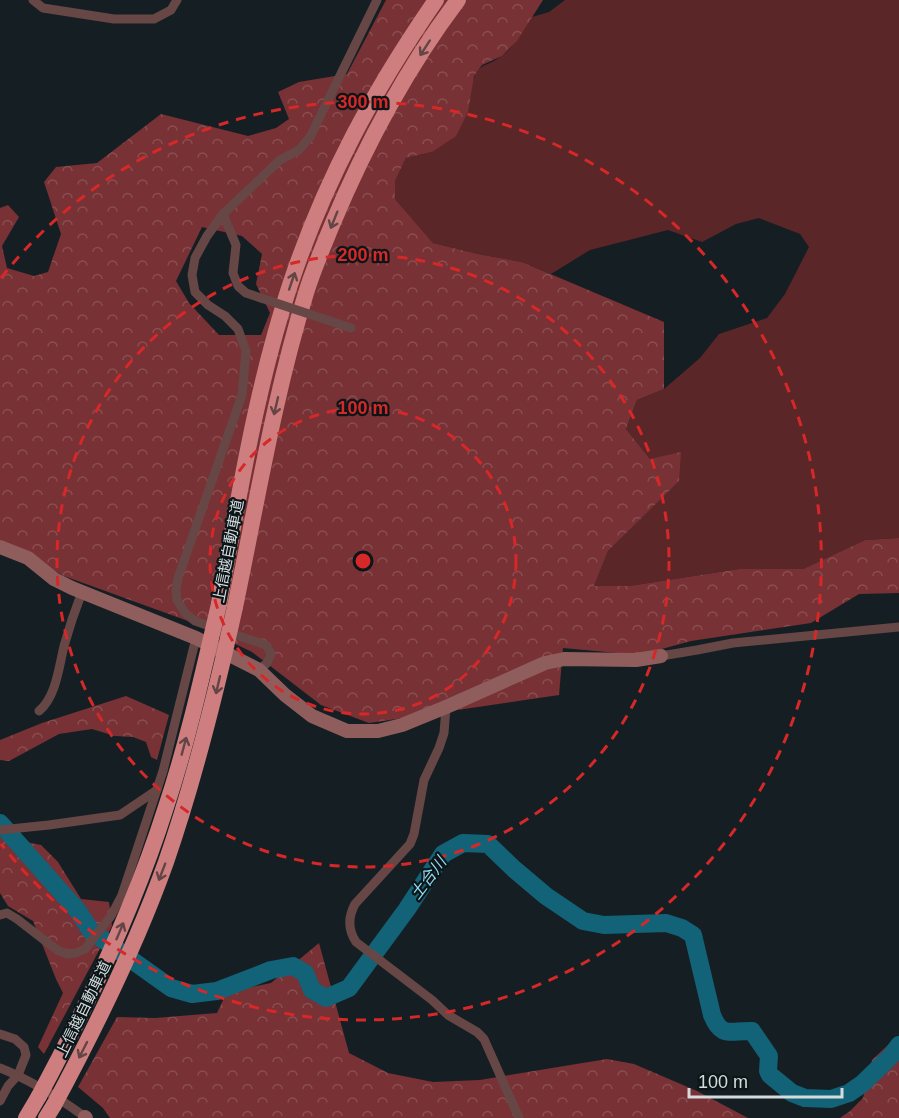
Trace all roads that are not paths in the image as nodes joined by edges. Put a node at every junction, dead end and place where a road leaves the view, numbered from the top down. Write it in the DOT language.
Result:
graph roads {
  1 [pos="33,0"];
  2 [pos="177,0"];
  3 [pos="377,0"];
  4 [pos="436,0"];
  5 [pos="458,0"];
  6 [pos="223,214"];
  7 [pos="351,328"];
  8 [pos="0,547"];
  9 [pos="82,592"];
  10 [pos="227,605"];
  11 [pos="899,627"];
  12 [pos="196,638"];
  13 [pos="660,656"];
  14 [pos="259,670"];
  15 [pos="446,707"];
  16 [pos="39,711"];
  17 [pos="157,790"];
  18 [pos="0,830"];
  19 [pos="0,915"];
  20 [pos="0,1034"];
  21 [pos="0,1068"];
  22 [pos="18,1076"];
  23 [pos="0,1101"];
  24 [pos="50,1112"];
  25 [pos="26,1118"];
  26 [pos="85,1118"];
  27 [pos="519,1118"];
  1 -- 2 [label="street"];
  3 -- 6 [label="street"];
  10 -- 4 [label="highway, 上信越自動車道, one-way"];
  5 -- 10 [label="highway, 上信越自動車道, one-way"];
  6 -- 7 [label="street, bridge"];
  6 -- 14 [label="street"];
  8 -- 9 [label="street"];
  9 -- 12 [label="street"];
  9 -- 16 [label="street"];
  10 -- 24 [label="highway, 上信越自動車道, one-way, bridge"];
  25 -- 10 [label="highway, 上信越自動車道, one-way, bridge"];
  11 -- 13 [label="street"];
  12 -- 14 [label="street"];
  12 -- 17 [label="street"];
  13 -- 15 [label="street"];
  14 -- 15 [label="street"];
  15 -- 27 [label="street"];
  17 -- 18 [label="street"];
  17 -- 19 [label="street"];
  20 -- 22 [label="street"];
  21 -- 22 [label="street"];
  22 -- 23 [label="street"];
  22 -- 26 [label="street"];
}
